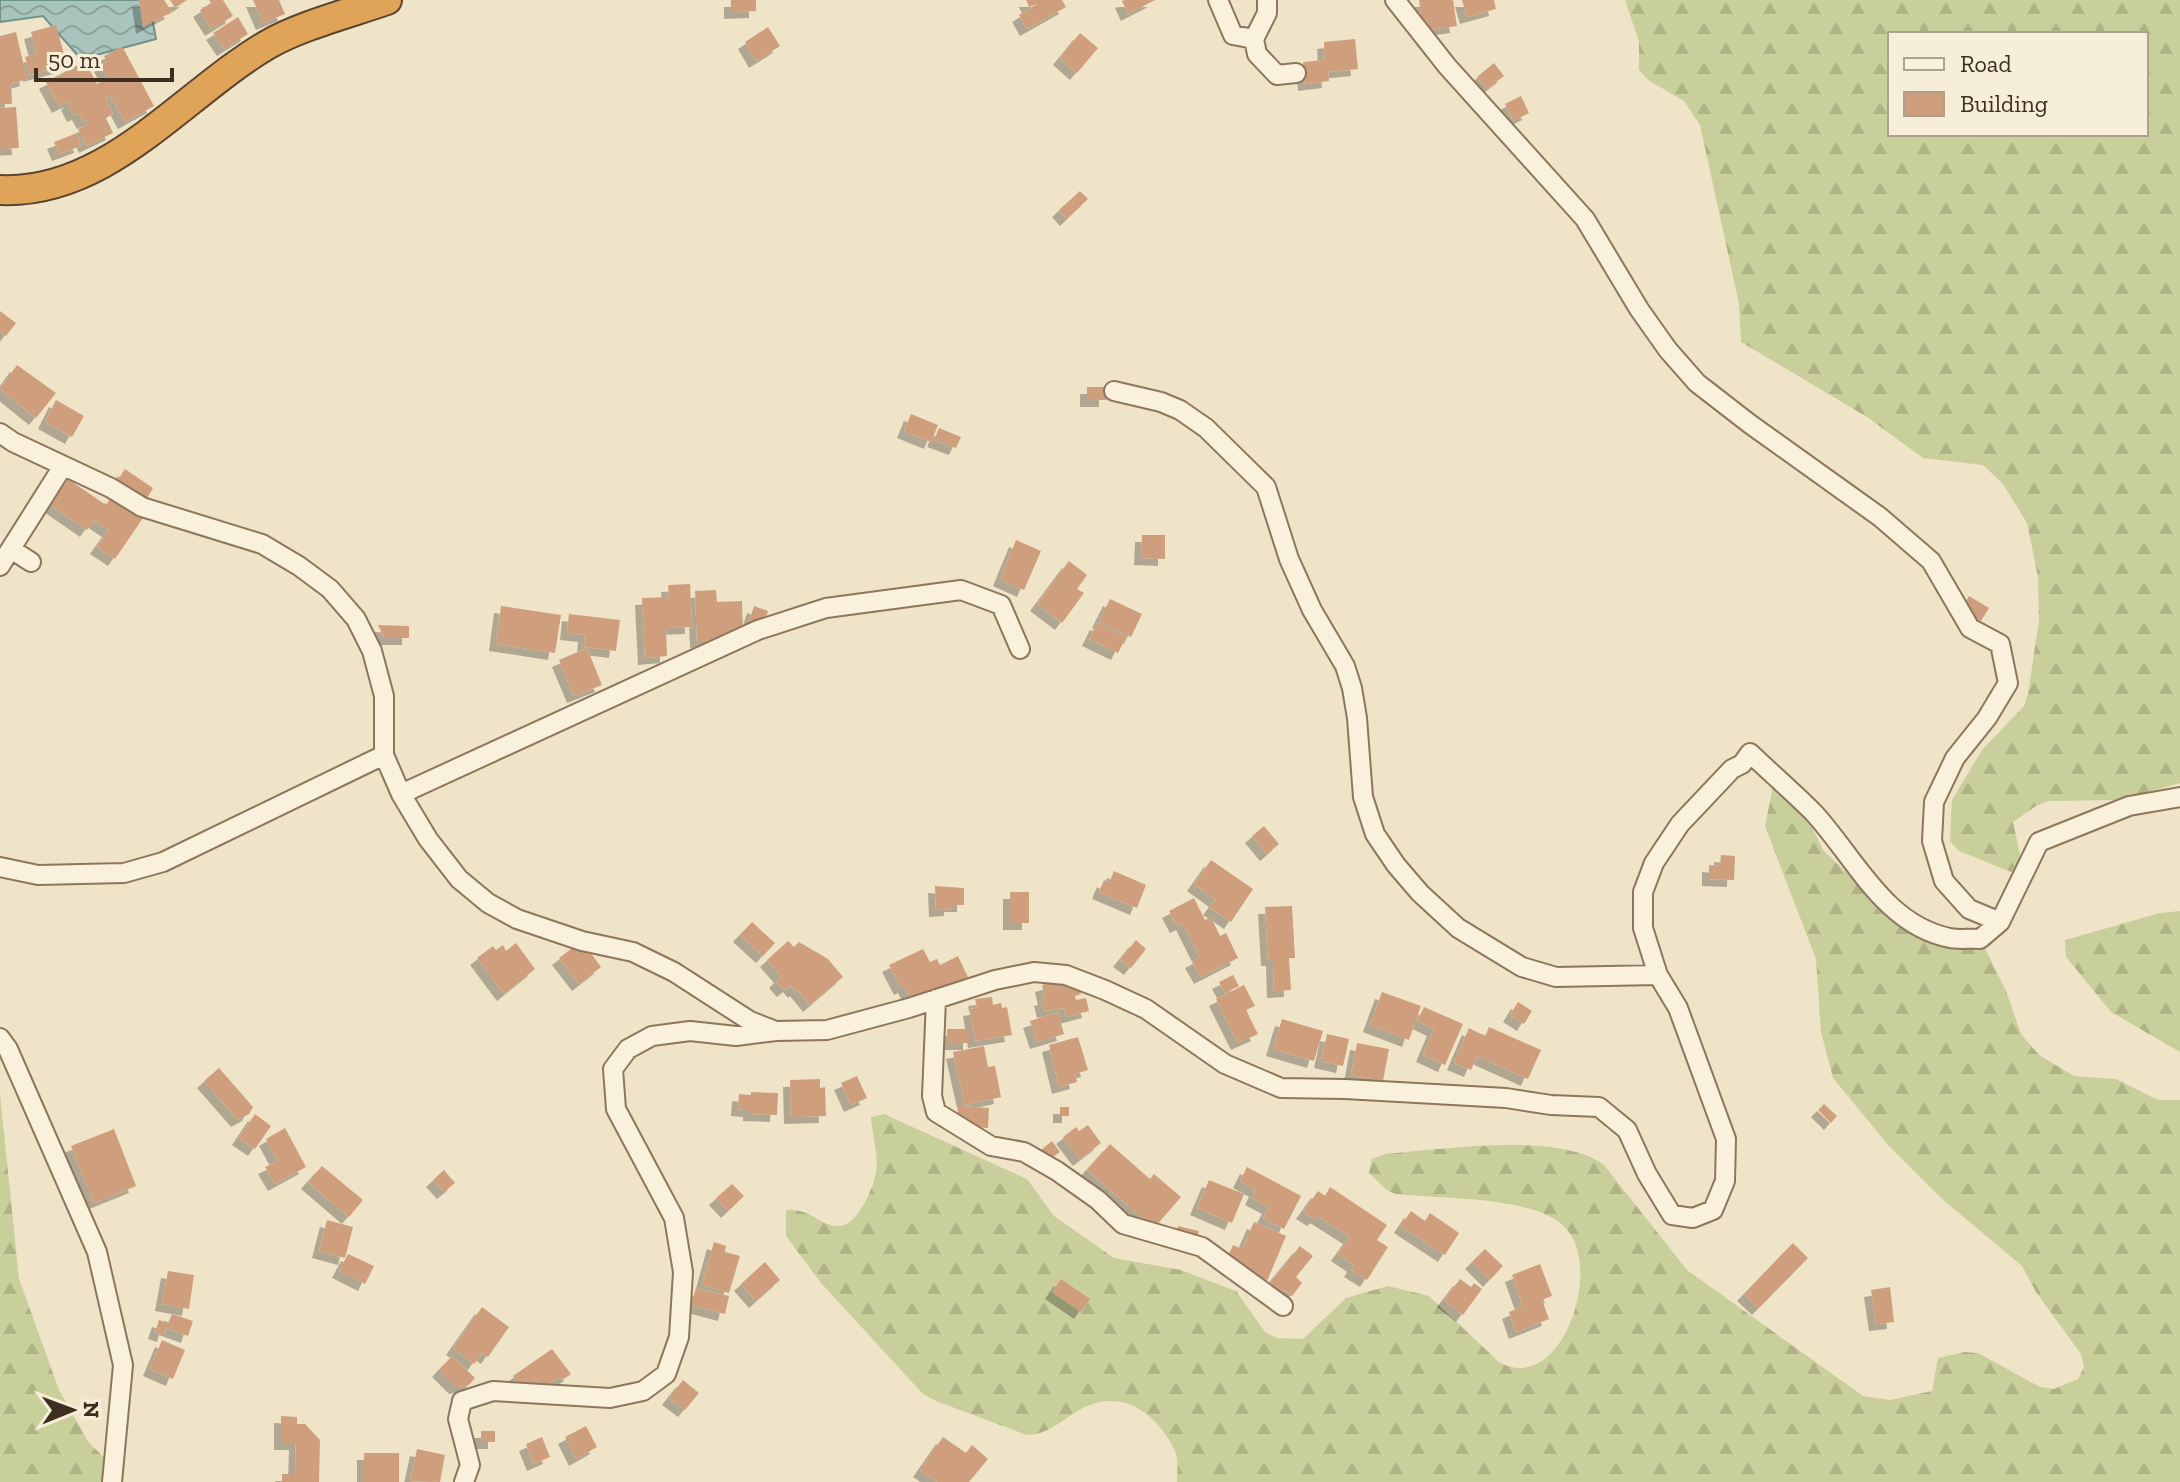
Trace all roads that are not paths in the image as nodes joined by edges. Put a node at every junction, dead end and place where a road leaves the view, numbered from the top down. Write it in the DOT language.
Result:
graph roads {
  1 [pos="387,0"];
  2 [pos="1218,0"];
  3 [pos="1267,0"];
  4 [pos="1395,0"];
  5 [pos="1254,39"];
  6 [pos="1296,73"];
  7 [pos="0,190"];
  8 [pos="1114,391"];
  9 [pos="0,433"];
  10 [pos="63,466"];
  11 [pos="11,549"];
  12 [pos="31,562"];
  13 [pos="0,566"];
  14 [pos="1020,649"];
  15 [pos="384,755"];
  16 [pos="401,794"];
  17 [pos="2180,797"];
  18 [pos="0,867"];
  19 [pos="2000,922"];
  20 [pos="1658,975"];
  21 [pos="936,999"];
  22 [pos="776,1031"];
  23 [pos="0,1038"];
  24 [pos="1283,1306"];
  25 [pos="112,1482"];
  26 [pos="464,1482"];
  1 -- 7 [label="highway"];
  2 -- 5 [label="street"];
  3 -- 5 [label="street"];
  4 -- 19 [label="street"];
  5 -- 6 [label="street"];
  8 -- 20 [label="street"];
  9 -- 10 [label="street"];
  10 -- 11 [label="street"];
  10 -- 15 [label="street"];
  11 -- 12 [label="street"];
  11 -- 13 [label="street"];
  14 -- 16 [label="street"];
  15 -- 16 [label="street"];
  15 -- 18 [label="street"];
  16 -- 22 [label="street"];
  17 -- 19 [label="street"];
  19 -- 20 [label="street"];
  20 -- 21 [label="street"];
  21 -- 22 [label="street"];
  21 -- 24 [label="street"];
  22 -- 26 [label="street"];
  23 -- 25 [label="street"];
}
